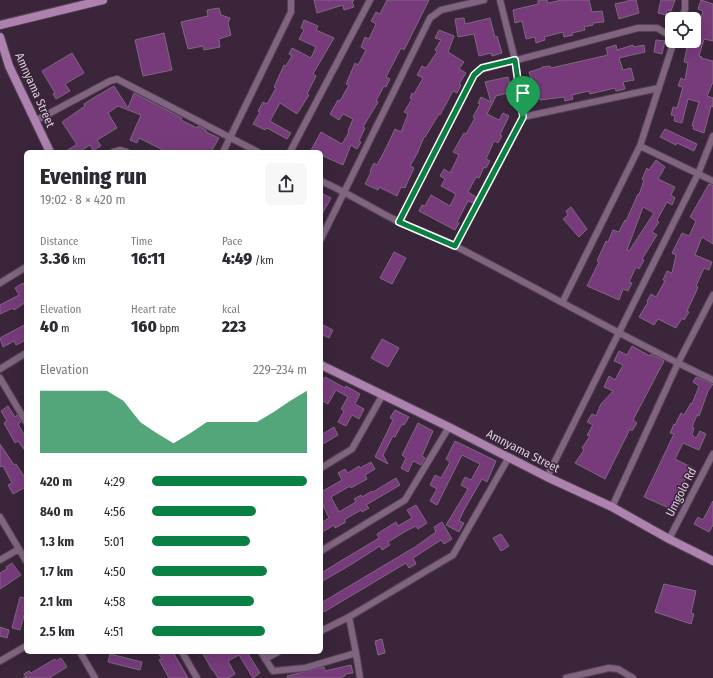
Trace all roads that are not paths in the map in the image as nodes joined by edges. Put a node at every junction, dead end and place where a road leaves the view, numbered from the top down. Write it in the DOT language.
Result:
graph roads {
  1 [pos="103,0"];
  2 [pos="291,0"];
  3 [pos="370,0"];
  4 [pos="484,0"];
  5 [pos="500,0"];
  6 [pos="685,0"];
  7 [pos="684,12"];
  8 [pos="0,26"];
  9 [pos="665,33"];
  10 [pos="0,37"];
  11 [pos="672,48"];
  12 [pos="515,60"];
  13 [pos="659,88"];
  14 [pos="523,117"];
  15 [pos="36,121"];
  16 [pos="713,136"];
  17 [pos="230,137"];
  18 [pos="640,146"];
  19 [pos="49,150"];
  20 [pos="224,150"];
  21 [pos="254,150"];
  22 [pos="291,150"];
  23 [pos="698,174"];
  24 [pos="713,181"];
  25 [pos="323,182"];
  26 [pos="344,191"];
  27 [pos="399,222"];
  28 [pos="323,234"];
  29 [pos="455,246"];
  30 [pos="24,268"];
  31 [pos="0,284"];
  32 [pos="713,295"];
  33 [pos="563,301"];
  34 [pos="619,333"];
  35 [pos="24,354"];
  36 [pos="678,363"];
  37 [pos="323,366"];
  38 [pos="0,369"];
  39 [pos="0,378"];
  40 [pos="713,380"];
  41 [pos="382,396"];
  42 [pos="24,419"];
  43 [pos="449,427"];
  44 [pos="713,454"];
  45 [pos="509,457"];
  46 [pos="323,467"];
  47 [pos="547,477"];
  48 [pos="612,508"];
  49 [pos="0,517"];
  50 [pos="669,539"];
  51 [pos="19,549"];
  52 [pos="323,550"];
  53 [pos="24,558"];
  54 [pos="0,560"];
  55 [pos="713,561"];
  56 [pos="349,617"];
  57 [pos="323,630"];
  58 [pos="24,647"];
  59 [pos="81,654"];
  60 [pos="183,654"];
  61 [pos="262,654"];
  62 [pos="274,654"];
  63 [pos="356,654"];
  64 [pos="265,658"];
  65 [pos="0,661"];
  66 [pos="95,678"];
  67 [pos="197,678"];
  68 [pos="360,678"];
  69 [pos="566,678"];
  70 [pos="633,678"];
  1 -- 8 [label="street"];
  2 -- 17 [label="street"];
  3 -- 22 [label="street"];
  4 -- 26 [label="street"];
  5 -- 12 [label="street"];
  6 -- 7 [label="street"];
  9 -- 12 [label="street"];
  10 -- 15 [label="street, Amnyama Street"];
  11 -- 13 [label="street"];
  12 -- 14 [label="street"];
  12 -- 27 [label="street"];
  13 -- 14 [label="street"];
  13 -- 18 [label="street"];
  14 -- 29 [label="street"];
  15 -- 17 [label="street"];
  15 -- 19 [label="street, Amnyama Street"];
  16 -- 23 [label="street"];
  17 -- 20 [label="street"];
  17 -- 21 [label="street"];
  18 -- 23 [label="street"];
  18 -- 33 [label="street"];
  23 -- 24 [label="street"];
  23 -- 34 [label="street"];
  25 -- 26 [label="street"];
  26 -- 27 [label="street"];
  26 -- 28 [label="street"];
  27 -- 29 [label="street"];
  29 -- 33 [label="street"];
  30 -- 31 [label="street"];
  32 -- 36 [label="street"];
  33 -- 34 [label="street"];
  34 -- 36 [label="street"];
  34 -- 47 [label="street"];
  35 -- 38 [label="street"];
  36 -- 40 [label="street"];
  36 -- 48 [label="street"];
  37 -- 41 [label="street, Amnyama Street"];
  39 -- 42 [label="street"];
  41 -- 43 [label="street, Amnyama Street"];
  41 -- 46 [label="street"];
  43 -- 45 [label="street, Amnyama Street"];
  43 -- 52 [label="street"];
  44 -- 50 [label="street, Umgolo Rd"];
  45 -- 47 [label="street, Amnyama Street"];
  45 -- 56 [label="street"];
  47 -- 48 [label="street, Amnyama Street"];
  48 -- 50 [label="street, Amnyama Street"];
  49 -- 51 [label="street"];
  50 -- 55 [label="street, Amnyama Street"];
  51 -- 53 [label="street"];
  51 -- 54 [label="street"];
  56 -- 57 [label="street"];
  56 -- 63 [label="street"];
  58 -- 65 [label="street"];
  59 -- 66 [label="street"];
  60 -- 67 [label="street"];
  61 -- 64 [label="street"];
  62 -- 64 [label="street"];
  63 -- 64 [label="street"];
  63 -- 68 [label="street"];
  69 -- 70 [label="street"];
}
